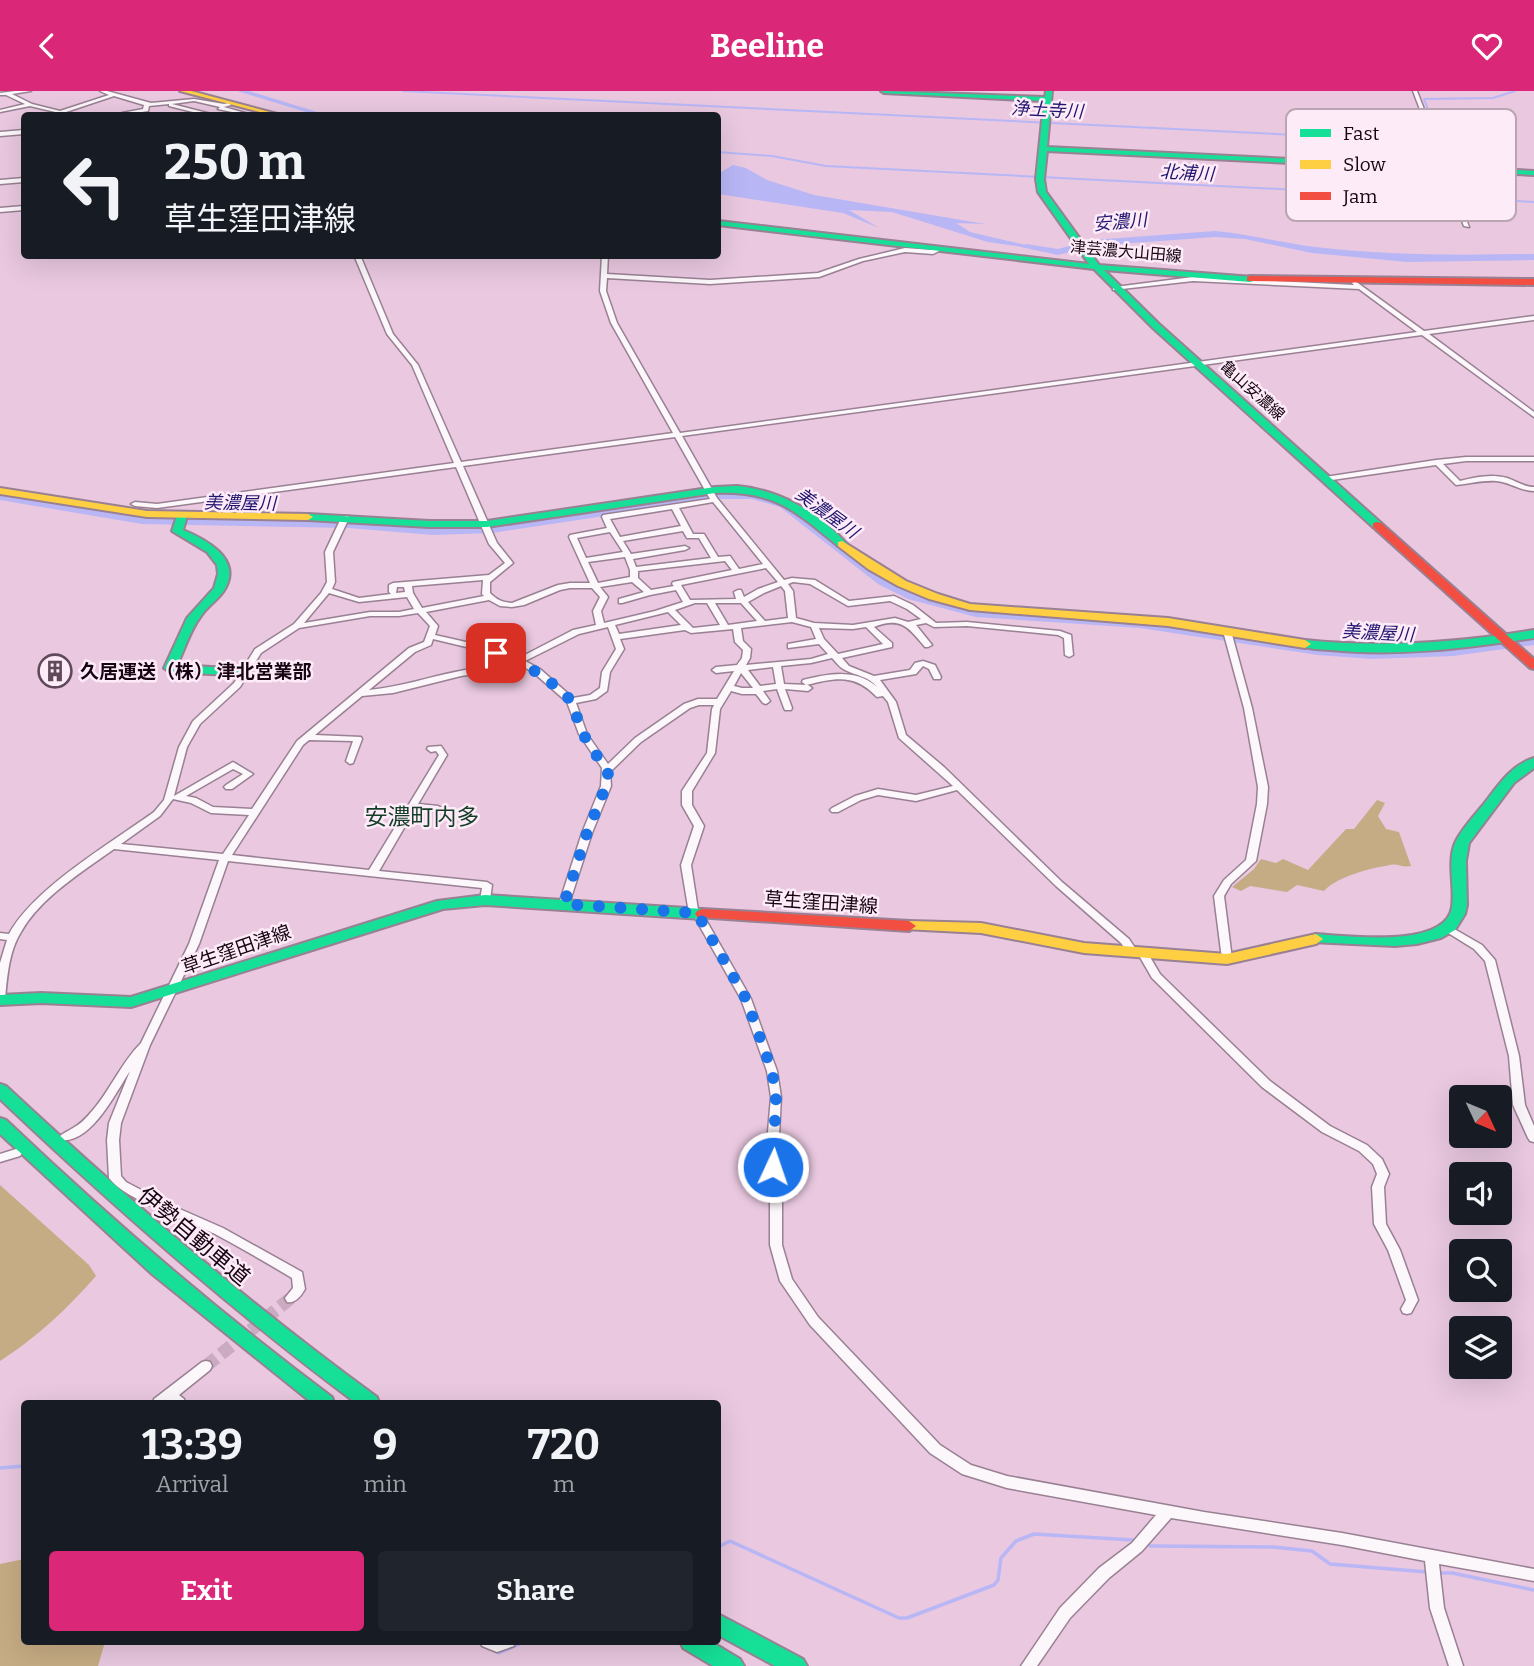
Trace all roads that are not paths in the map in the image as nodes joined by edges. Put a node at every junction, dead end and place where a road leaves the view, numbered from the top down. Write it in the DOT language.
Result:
graph roads {
  1 [pos="29,91"];
  2 [pos="102,91"];
  3 [pos="884,91"];
  4 [pos="1415,91"];
  5 [pos="913,92"];
  6 [pos="0,94"];
  7 [pos="8,94"];
  8 [pos="114,95"];
  9 [pos="1049,95"];
  10 [pos="186,96"];
  11 [pos="164,103"];
  12 [pos="151,104"];
  13 [pos="30,105"];
  14 [pos="224,106"];
  15 [pos="1423,109"];
  16 [pos="0,111"];
  17 [pos="54,112"];
  18 [pos="60,112"];
  19 [pos="135,112"];
  20 [pos="177,112"];
  21 [pos="195,112"];
  22 [pos="208,112"];
  23 [pos="243,112"];
  24 [pos="259,112"];
  25 [pos="21,132"];
  26 [pos="0,134"];
  27 [pos="1043,149"];
  28 [pos="1286,161"];
  29 [pos="1516,172"];
  30 [pos="1534,173"];
  31 [pos="21,180"];
  32 [pos="0,182"];
  33 [pos="21,208"];
  34 [pos="0,210"];
  35 [pos="1465,221"];
  36 [pos="721,223"];
  37 [pos="1467,226"];
  38 [pos="938,250"];
  39 [pos="359,259"];
  40 [pos="605,259"];
  41 [pos="1091,261"];
  42 [pos="603,276"];
  43 [pos="1534,282"];
  44 [pos="1356,284"];
  45 [pos="1115,289"];
  46 [pos="1534,318"];
  47 [pos="1421,333"];
  48 [pos="1197,363"];
  49 [pos="1534,415"];
  50 [pos="678,434"];
  51 [pos="1534,459"];
  52 [pos="1436,463"];
  53 [pos="458,464"];
  54 [pos="1325,479"];
  55 [pos="1534,489"];
  56 [pos="0,491"];
  57 [pos="712,496"];
  58 [pos="132,506"];
  59 [pos="674,506"];
  60 [pos="180,520"];
  61 [pos="343,522"];
  62 [pos="488,527"];
  63 [pos="685,528"];
  64 [pos="610,530"];
  65 [pos="619,539"];
  66 [pos="685,548"];
  67 [pos="628,556"];
  68 [pos="716,559"];
  69 [pos="585,560"];
  70 [pos="769,565"];
  71 [pos="635,569"];
  72 [pos="736,570"];
  73 [pos="490,577"];
  74 [pos="702,578"];
  75 [pos="635,579"];
  76 [pos="782,582"];
  77 [pos="408,584"];
  78 [pos="595,586"];
  79 [pos="709,586"];
  80 [pos="677,588"];
  81 [pos="328,590"];
  82 [pos="393,592"];
  83 [pos="738,592"];
  84 [pos="649,593"];
  85 [pos="409,594"];
  86 [pos="489,598"];
  87 [pos="622,601"];
  88 [pos="710,601"];
  89 [pos="743,601"];
  90 [pos="688,603"];
  91 [pos="670,609"];
  92 [pos="419,610"];
  93 [pos="792,620"];
  94 [pos="927,621"];
  95 [pos="611,624"];
  96 [pos="872,624"];
  97 [pos="910,624"];
  98 [pos="814,625"];
  99 [pos="601,626"];
  100 [pos="767,626"];
  101 [pos="297,627"];
  102 [pos="688,627"];
  103 [pos="726,628"];
  104 [pos="737,628"];
  105 [pos="1228,634"];
  106 [pos="1534,634"];
  107 [pos="431,635"];
  108 [pos="615,637"];
  109 [pos="822,641"];
  110 [pos="1509,643"];
  111 [pos="928,645"];
  112 [pos="792,646"];
  113 [pos="1069,655"];
  114 [pos="835,656"];
  115 [pos="523,661"];
  116 [pos="777,665"];
  117 [pos="1534,665"];
  118 [pos="742,669"];
  119 [pos="716,670"];
  120 [pos="246,673"];
  121 [pos="937,677"];
  122 [pos="874,678"];
  123 [pos="780,687"];
  124 [pos="731,688"];
  125 [pos="757,690"];
  126 [pos="358,694"];
  127 [pos="571,701"];
  128 [pos="766,701"];
  129 [pos="720,702"];
  130 [pos="892,702"];
  131 [pos="788,708"];
  132 [pos="307,737"];
  133 [pos="431,749"];
  134 [pos="350,761"];
  135 [pos="1534,762"];
  136 [pos="607,770"];
  137 [pos="229,787"];
  138 [pos="959,787"];
  139 [pos="173,797"];
  140 [pos="413,806"];
  141 [pos="438,809"];
  142 [pos="835,810"];
  143 [pos="255,812"];
  144 [pos="113,846"];
  145 [pos="224,860"];
  146 [pos="375,874"];
  147 [pos="485,899"];
  148 [pos="564,904"];
  149 [pos="696,913"];
  150 [pos="1450,929"];
  151 [pos="0,936"];
  152 [pos="12,938"];
  153 [pos="1137,952"];
  154 [pos="1227,958"];
  155 [pos="169,992"];
  156 [pos="0,1000"];
  157 [pos="145,1045"];
  158 [pos="0,1090"];
  159 [pos="0,1124"];
  160 [pos="65,1137"];
  161 [pos="1534,1138"];
  162 [pos="16,1153"];
  163 [pos="0,1158"];
  164 [pos="291,1298"];
  165 [pos="1407,1309"];
  166 [pos="206,1366"];
  167 [pos="170,1400"];
  168 [pos="320,1400"];
  169 [pos="366,1400"];
  170 [pos="1168,1511"];
  171 [pos="1432,1560"];
  172 [pos="1534,1575"];
  173 [pos="721,1626"];
  174 [pos="697,1645"];
  175 [pos="733,1666"];
  176 [pos="796,1666"];
  177 [pos="1028,1666"];
  178 [pos="1456,1666"];
  1 -- 7 [label="street"];
  2 -- 8 [label="street"];
  3 -- 5 [label="main road"];
  4 -- 15 [label="street"];
  5 -- 9 [label="main road"];
  6 -- 7 [label="street"];
  7 -- 13 [label="street"];
  8 -- 12 [label="street"];
  8 -- 18 [label="street"];
  9 -- 27 [label="main road, 亀山安濃線"];
  10 -- 11 [label="street"];
  10 -- 14 [label="main road"];
  11 -- 12 [label="street"];
  11 -- 21 [label="street"];
  12 -- 19 [label="street"];
  12 -- 20 [label="street"];
  13 -- 16 [label="street"];
  13 -- 17 [label="street"];
  14 -- 22 [label="street"];
  14 -- 23 [label="street"];
  14 -- 24 [label="main road"];
  25 -- 26 [label="street"];
  27 -- 28 [label="main road"];
  27 -- 41 [label="main road, 亀山安濃線"];
  29 -- 30 [label="main road"];
  31 -- 32 [label="street"];
  33 -- 34 [label="street"];
  35 -- 37 [label="street"];
  36 -- 38 [label="main road, 津芸濃大山田線"];
  38 -- 41 [label="main road, 津芸濃大山田線"];
  38 -- 42 [label="street"];
  39 -- 53 [label="street"];
  40 -- 42 [label="street"];
  41 -- 44 [label="main road, 津芸濃大山田線"];
  41 -- 45 [label="main road, 亀山安濃線"];
  42 -- 50 [label="street"];
  43 -- 44 [label="main road, 津芸濃大山田線"];
  44 -- 45 [label="street"];
  44 -- 47 [label="street"];
  45 -- 48 [label="main road, 亀山安濃線"];
  46 -- 47 [label="street"];
  47 -- 48 [label="street"];
  47 -- 49 [label="street"];
  48 -- 50 [label="street"];
  48 -- 54 [label="main road, 亀山安濃線"];
  50 -- 53 [label="street"];
  50 -- 57 [label="street"];
  51 -- 52 [label="street"];
  52 -- 54 [label="street"];
  52 -- 55 [label="street"];
  53 -- 58 [label="street"];
  53 -- 62 [label="street"];
  54 -- 110 [label="main road, 亀山安濃線"];
  56 -- 58 [label="main road"];
  57 -- 59 [label="street"];
  57 -- 62 [label="main road"];
  57 -- 70 [label="street"];
  57 -- 105 [label="main road"];
  58 -- 60 [label="main road"];
  59 -- 63 [label="street"];
  59 -- 64 [label="street"];
  60 -- 61 [label="main road"];
  60 -- 120 [label="main road"];
  61 -- 62 [label="main road"];
  61 -- 81 [label="street"];
  62 -- 73 [label="street"];
  63 -- 65 [label="street"];
  63 -- 68 [label="street"];
  64 -- 65 [label="street"];
  64 -- 69 [label="street"];
  65 -- 67 [label="street"];
  66 -- 67 [label="street"];
  67 -- 69 [label="street"];
  67 -- 71 [label="street"];
  68 -- 71 [label="street"];
  68 -- 72 [label="street"];
  69 -- 78 [label="street"];
  70 -- 72 [label="street"];
  70 -- 76 [label="street"];
  71 -- 75 [label="street"];
  72 -- 74 [label="street"];
  73 -- 77 [label="street"];
  73 -- 86 [label="street"];
  74 -- 79 [label="street"];
  74 -- 80 [label="street"];
  75 -- 78 [label="street"];
  75 -- 84 [label="street"];
  76 -- 89 [label="street"];
  76 -- 93 [label="street"];
  76 -- 94 [label="street"];
  77 -- 82 [label="street"];
  77 -- 85 [label="street"];
  78 -- 86 [label="street"];
  78 -- 99 [label="street"];
  80 -- 84 [label="street"];
  80 -- 90 [label="street"];
  81 -- 85 [label="street"];
  81 -- 101 [label="street"];
  83 -- 89 [label="street"];
  84 -- 87 [label="street"];
  85 -- 92 [label="street"];
  86 -- 92 [label="street"];
  88 -- 89 [label="street"];
  88 -- 90 [label="street"];
  88 -- 103 [label="street"];
  89 -- 100 [label="street"];
  90 -- 91 [label="street"];
  91 -- 95 [label="street"];
  91 -- 102 [label="street"];
  92 -- 101 [label="street"];
  92 -- 107 [label="street"];
  93 -- 98 [label="street"];
  93 -- 100 [label="street"];
  94 -- 97 [label="street"];
  94 -- 113 [label="street"];
  95 -- 99 [label="street"];
  95 -- 108 [label="street"];
  96 -- 97 [label="street"];
  96 -- 98 [label="street"];
  96 -- 114 [label="street"];
  97 -- 111 [label="street"];
  98 -- 109 [label="street"];
  99 -- 115 [label="street"];
  100 -- 104 [label="street"];
  101 -- 120 [label="street"];
  102 -- 103 [label="street"];
  102 -- 108 [label="street"];
  103 -- 104 [label="street"];
  104 -- 118 [label="street"];
  105 -- 110 [label="main road"];
  105 -- 154 [label="street"];
  106 -- 110 [label="main road"];
  107 -- 115 [label="street"];
  107 -- 126 [label="street"];
  108 -- 127 [label="street"];
  109 -- 112 [label="street"];
  109 -- 114 [label="street"];
  110 -- 117 [label="main road, 亀山安濃線"];
  114 -- 116 [label="street"];
  114 -- 122 [label="street"];
  115 -- 126 [label="street"];
  115 -- 127 [label="street"];
  116 -- 118 [label="street"];
  116 -- 123 [label="street"];
  118 -- 119 [label="street"];
  118 -- 124 [label="street"];
  118 -- 125 [label="street"];
  120 -- 139 [label="street"];
  121 -- 122 [label="street"];
  122 -- 130 [label="street"];
  123 -- 125 [label="street"];
  123 -- 130 [label="street"];
  123 -- 131 [label="street"];
  124 -- 125 [label="street"];
  124 -- 129 [label="street"];
  125 -- 128 [label="street"];
  126 -- 132 [label="street"];
  127 -- 136 [label="street"];
  129 -- 136 [label="street"];
  129 -- 149 [label="street"];
  130 -- 138 [label="street"];
  132 -- 134 [label="street"];
  132 -- 143 [label="street"];
  133 -- 140 [label="street"];
  135 -- 150 [label="main road"];
  136 -- 148 [label="street"];
  137 -- 139 [label="street"];
  138 -- 142 [label="street"];
  138 -- 153 [label="street"];
  139 -- 143 [label="street"];
  139 -- 144 [label="street"];
  140 -- 141 [label="street"];
  140 -- 146 [label="street"];
  143 -- 145 [label="street"];
  144 -- 145 [label="street"];
  144 -- 152 [label="street"];
  145 -- 146 [label="street"];
  145 -- 155 [label="street"];
  146 -- 147 [label="street"];
  147 -- 148 [label="main road, 草生窪田津線"];
  147 -- 155 [label="main road, 草生窪田津線"];
  148 -- 149 [label="main road, 草生窪田津線"];
  149 -- 153 [label="main road, 草生窪田津線"];
  149 -- 170 [label="street"];
  150 -- 154 [label="main road, 草生窪田津線"];
  150 -- 161 [label="street"];
  151 -- 152 [label="street"];
  152 -- 156 [label="street"];
  153 -- 154 [label="main road, 草生窪田津線"];
  153 -- 165 [label="street"];
  155 -- 156 [label="main road, 草生窪田津線"];
  155 -- 157 [label="street"];
  157 -- 160 [label="street"];
  157 -- 164 [label="street"];
  158 -- 169 [label="main road, 伊勢自動車道"];
  159 -- 168 [label="main road"];
  162 -- 163 [label="street"];
  166 -- 167 [label="street"];
  170 -- 171 [label="street"];
  170 -- 177 [label="street"];
  171 -- 172 [label="street"];
  171 -- 178 [label="street"];
  173 -- 176 [label="main road"];
  174 -- 175 [label="main road"];
}
